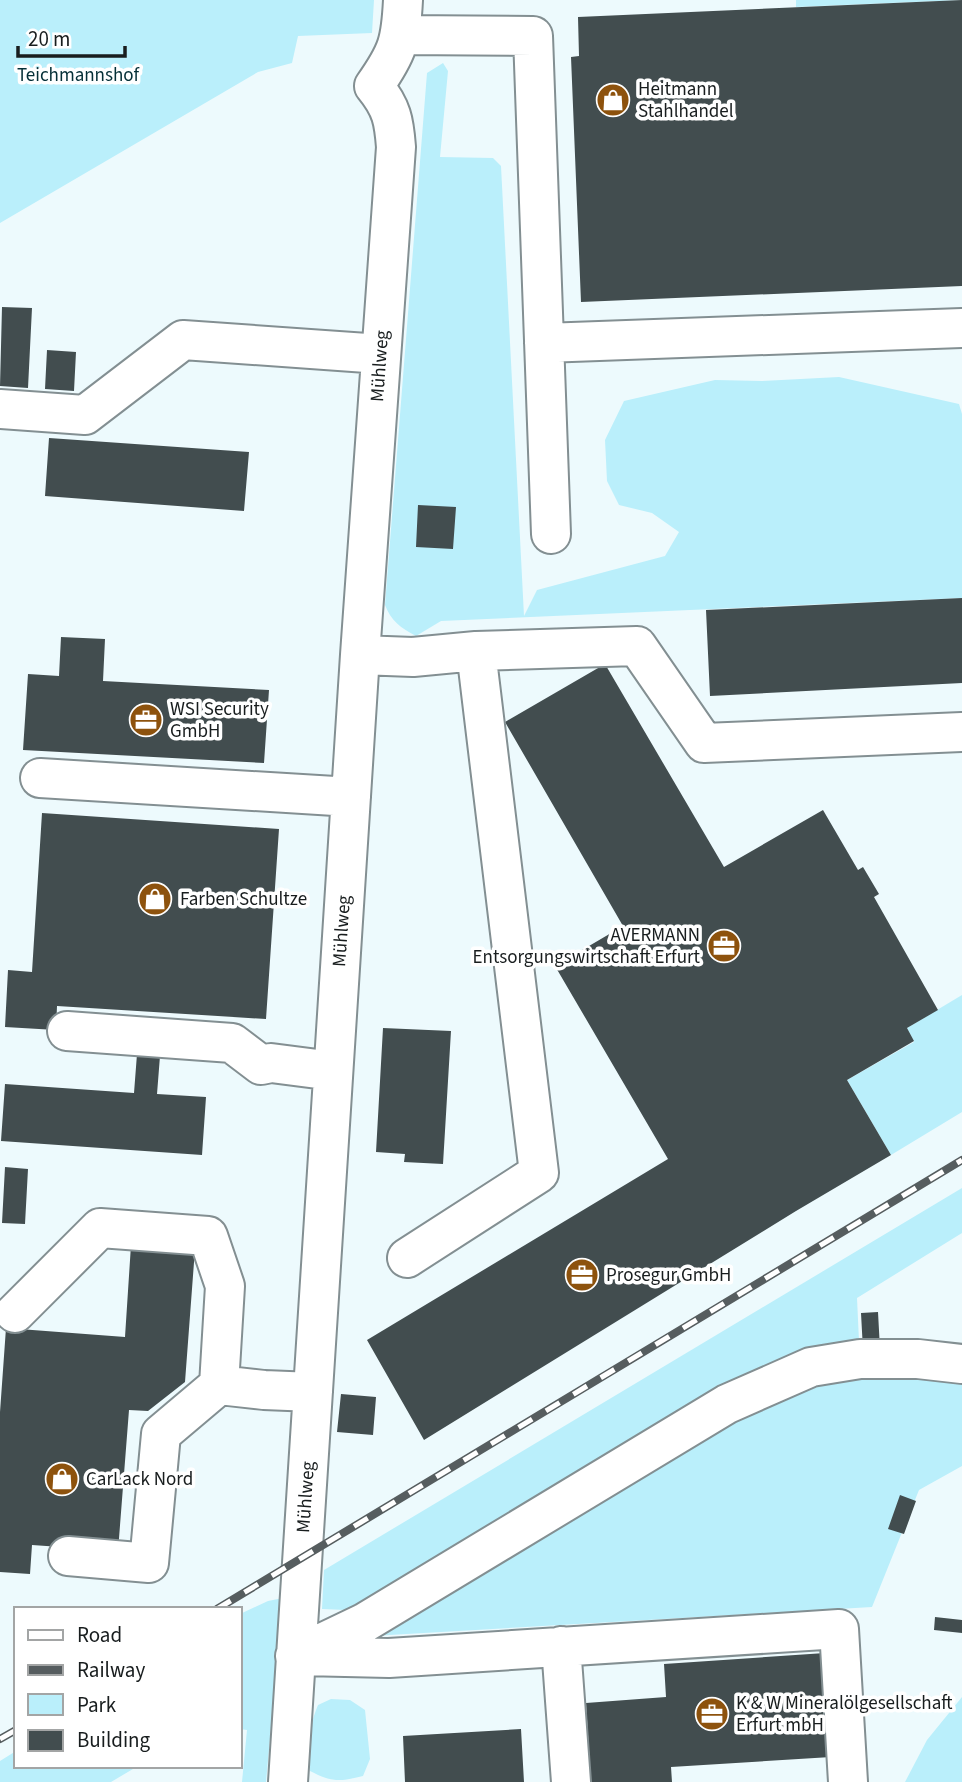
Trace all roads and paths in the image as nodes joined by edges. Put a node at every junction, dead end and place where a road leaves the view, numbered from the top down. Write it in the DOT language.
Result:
graph roads {
  1 [pos="402,18"];
  2 [pos="962,328"];
  3 [pos="544,343"];
  4 [pos="381,354"];
  5 [pos="0,409"];
  6 [pos="551,534"];
  7 [pos="476,651"];
  8 [pos="360,655"];
  9 [pos="962,732"];
  10 [pos="40,778"];
  11 [pos="351,797"];
  12 [pos="67,1031"];
  13 [pos="333,1071"];
  14 [pos="407,1258"];
  15 [pos="15,1313"];
  16 [pos="962,1364"];
  17 [pos="219,1385"];
  18 [pos="313,1392"];
  19 [pos="68,1556"];
  20 [pos="561,1646"];
  21 [pos="295,1656"];
  22 [pos="288,1782"];
  23 [pos="571,1782"];
  24 [pos="848,1782"];
  1 -- 3 [label="street"];
  1 -- 4 [label="street, Mühlweg"];
  2 -- 3 [label="street"];
  3 -- 6 [label="street"];
  4 -- 5 [label="street"];
  4 -- 8 [label="street, Mühlweg"];
  7 -- 8 [label="street"];
  7 -- 9 [label="street"];
  7 -- 14 [label="street"];
  8 -- 11 [label="street, Mühlweg"];
  10 -- 11 [label="street"];
  11 -- 13 [label="street, Mühlweg"];
  12 -- 13 [label="street"];
  13 -- 18 [label="street, Mühlweg"];
  15 -- 17 [label="street"];
  16 -- 21 [label="street"];
  17 -- 18 [label="street"];
  17 -- 19 [label="street"];
  18 -- 21 [label="street, Mühlweg"];
  20 -- 21 [label="street"];
  20 -- 23 [label="street"];
  20 -- 24 [label="street"];
  21 -- 22 [label="street, Mühlweg"];
}
